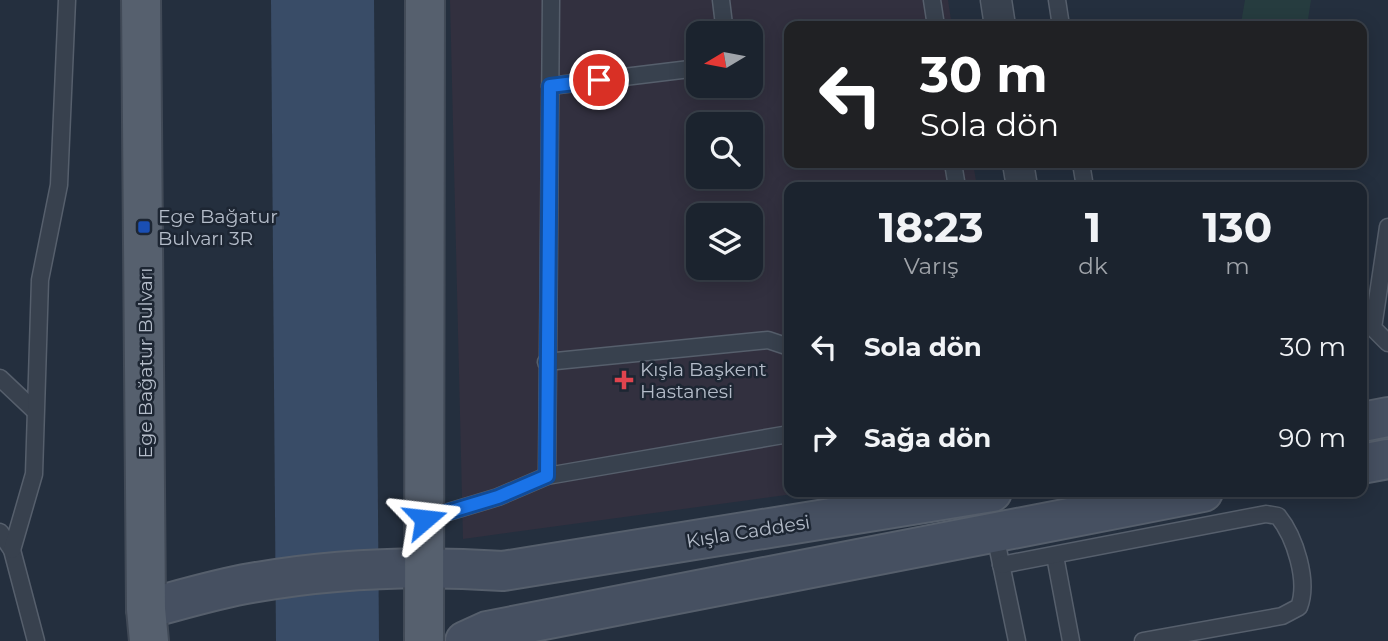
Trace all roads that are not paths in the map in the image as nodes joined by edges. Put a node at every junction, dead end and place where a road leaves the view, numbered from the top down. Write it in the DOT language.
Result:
graph roads {
  1 [pos="67,0"];
  2 [pos="141,0"];
  3 [pos="425,0"];
  4 [pos="551,0"];
  5 [pos="721,0"];
  6 [pos="932,0"];
  7 [pos="996,0"];
  8 [pos="1058,0"];
  9 [pos="724,21"];
  10 [pos="935,21"];
  11 [pos="999,21"];
  12 [pos="1060,21"];
  13 [pos="686,69"];
  14 [pos="550,86"];
  15 [pos="1388,227"];
  16 [pos="1388,343"];
  17 [pos="784,345"];
  18 [pos="546,362"];
  19 [pos="0,378"];
  20 [pos="35,411"];
  21 [pos="1388,417"];
  22 [pos="1367,421"];
  23 [pos="784,435"];
  24 [pos="1388,459"];
  25 [pos="1367,463"];
  26 [pos="547,476"];
  27 [pos="1161,497"];
  28 [pos="992,517"];
  29 [pos="425,519"];
  30 [pos="0,532"];
  31 [pos="12,550"];
  32 [pos="1055,556"];
  33 [pos="407,566"];
  34 [pos="147,625"];
  35 [pos="36,641"];
  36 [pos="424,641"];
  37 [pos="465,641"];
  38 [pos="1017,641"];
  39 [pos="1071,641"];
  40 [pos="1143,641"];
  1 -- 20 [label="lane"];
  2 -- 34 [label="main road, Ege Bağatur Bulvarı"];
  3 -- 29 [label="main road"];
  4 -- 14 [label="lane"];
  5 -- 9 [label="lane"];
  6 -- 10 [label="lane"];
  7 -- 11 [label="street"];
  8 -- 12 [label="lane"];
  13 -- 14 [label="lane"];
  14 -- 18 [label="lane"];
  15 -- 16 [label="lane"];
  17 -- 18 [label="lane"];
  18 -- 26 [label="lane"];
  19 -- 20 [label="lane"];
  20 -- 31 [label="lane"];
  21 -- 22 [label="main road"];
  23 -- 26 [label="lane"];
  24 -- 25 [label="main road"];
  26 -- 29 [label="lane"];
  27 -- 28 [label="main road"];
  28 -- 32 [label="lane"];
  28 -- 33 [label="main road, Kışla Caddesi"];
  28 -- 37 [label="main road"];
  28 -- 38 [label="lane"];
  29 -- 33 [label="main road"];
  30 -- 31 [label="lane"];
  31 -- 35 [label="lane"];
  32 -- 39 [label="lane"];
  32 -- 40 [label="lane"];
  33 -- 34 [label="main road, Kışla Caddesi"];
  33 -- 36 [label="main road"];
}
